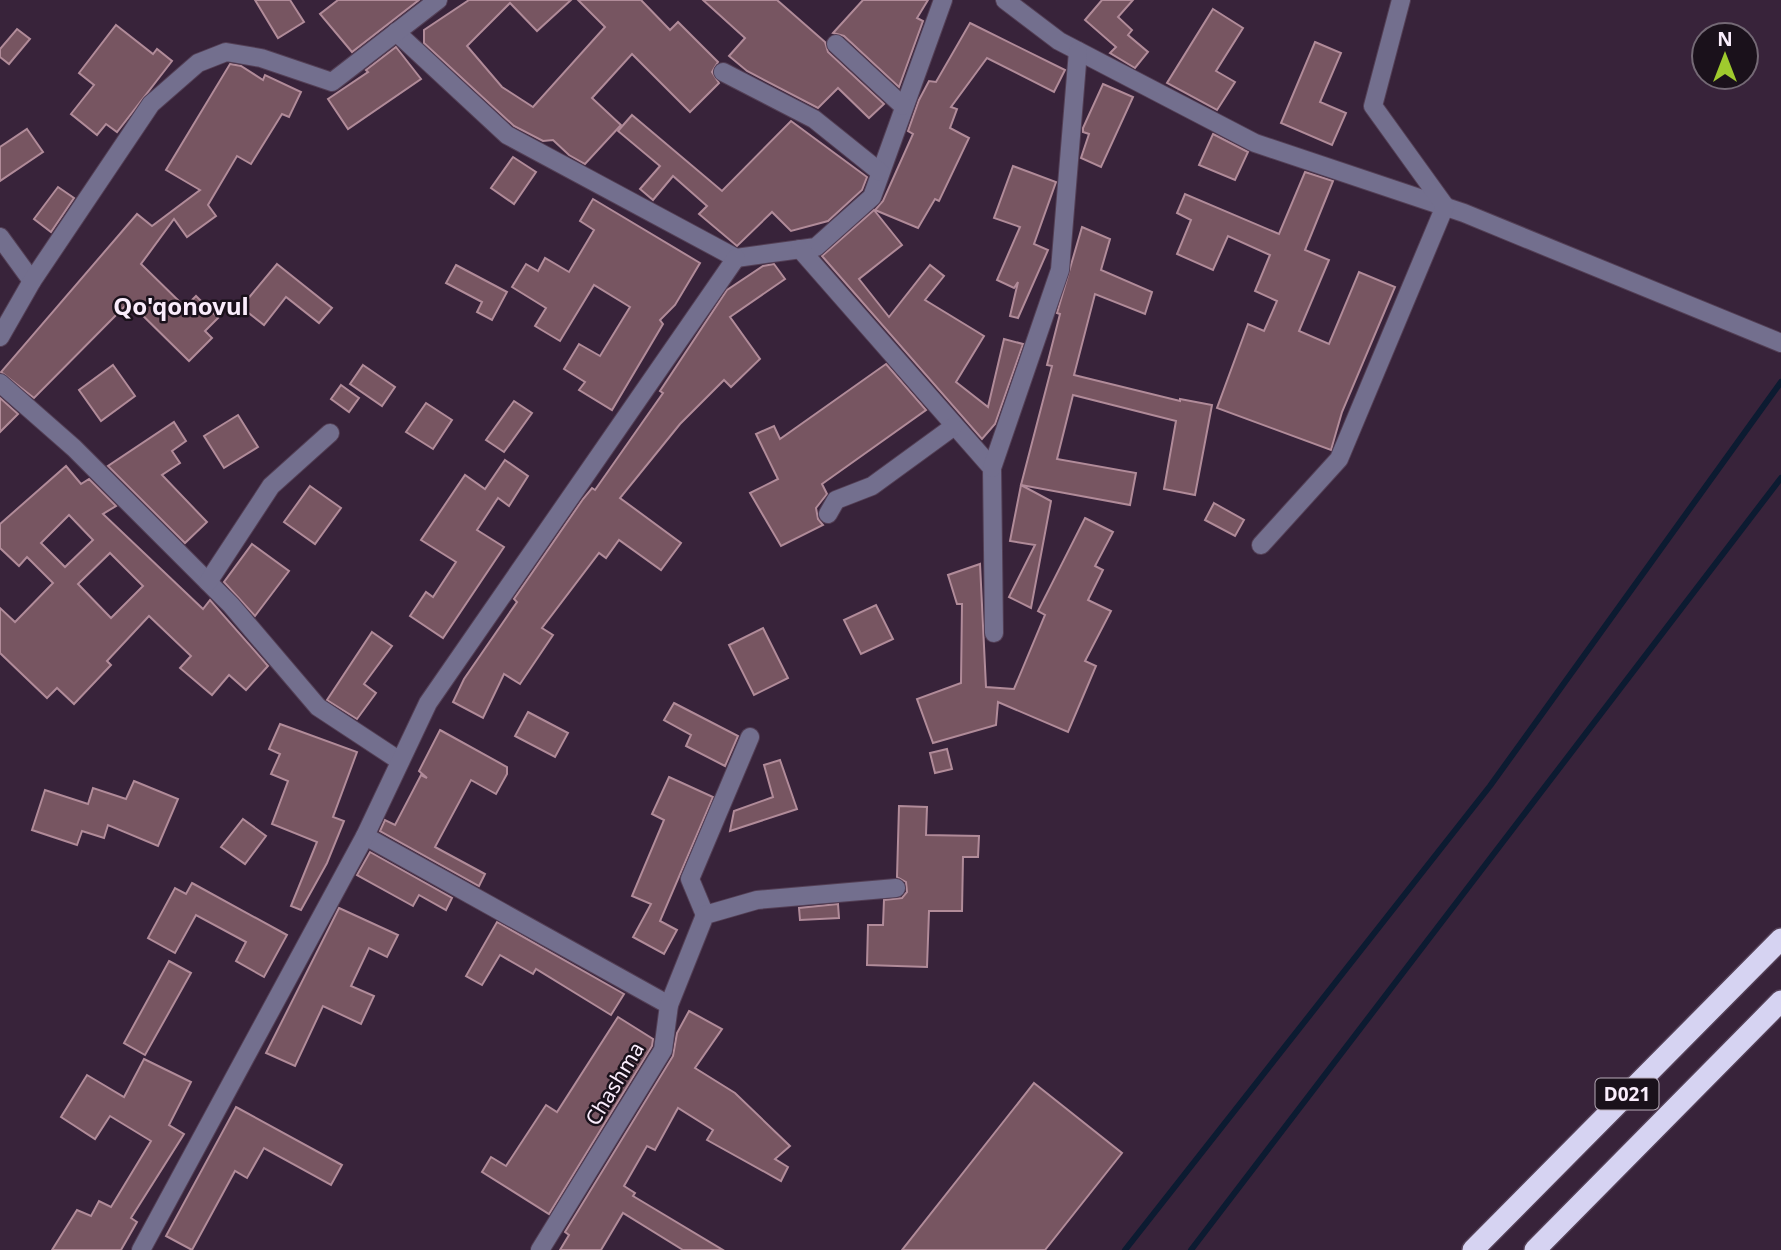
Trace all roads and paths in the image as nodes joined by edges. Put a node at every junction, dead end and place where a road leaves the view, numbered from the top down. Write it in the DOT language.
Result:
graph roads {
  1 [pos="438,0"];
  2 [pos="943,0"];
  3 [pos="1005,0"];
  4 [pos="1401,0"];
  5 [pos="396,32"];
  6 [pos="836,44"];
  7 [pos="1078,51"];
  8 [pos="723,72"];
  9 [pos="903,106"];
  10 [pos="880,172"];
  11 [pos="1445,206"];
  12 [pos="0,237"];
  13 [pos="800,249"];
  14 [pos="736,258"];
  15 [pos="32,281"];
  16 [pos="0,337"];
  17 [pos="1781,343"];
  18 [pos="0,383"];
  19 [pos="953,427"];
  20 [pos="330,433"];
  21 [pos="992,468"];
  22 [pos="828,514"];
  23 [pos="1261,545"];
  24 [pos="208,582"];
  25 [pos="995,633"];
  26 [pos="750,737"];
  27 [pos="400,761"];
  28 [pos="365,836"];
  29 [pos="896,888"];
  30 [pos="705,915"];
  31 [pos="1781,939"];
  32 [pos="1781,1001"];
  33 [pos="669,1005"];
  34 [pos="141,1250"];
  35 [pos="540,1250"];
  36 [pos="1473,1250"];
  37 [pos="1535,1250"];
  1 -- 5 [label="street"];
  2 -- 9 [label="street"];
  3 -- 7 [label="street"];
  4 -- 11 [label="street"];
  5 -- 14 [label="street"];
  5 -- 15 [label="street"];
  6 -- 9 [label="street"];
  7 -- 11 [label="street"];
  7 -- 21 [label="street"];
  8 -- 10 [label="street"];
  9 -- 10 [label="street"];
  10 -- 13 [label="street"];
  11 -- 17 [label="street"];
  11 -- 23 [label="street"];
  12 -- 15 [label="street"];
  13 -- 14 [label="street"];
  13 -- 19 [label="street"];
  14 -- 27 [label="street"];
  15 -- 16 [label="street"];
  18 -- 24 [label="street"];
  19 -- 21 [label="street"];
  19 -- 22 [label="street"];
  20 -- 24 [label="street"];
  21 -- 25 [label="street"];
  24 -- 27 [label="street"];
  26 -- 30 [label="street"];
  27 -- 28 [label="street"];
  28 -- 33 [label="street"];
  28 -- 34 [label="street"];
  29 -- 30 [label="street"];
  30 -- 33 [label="street, Chashma"];
  31 -- 36 [label="highway, D021"];
  32 -- 37 [label="highway, D021"];
  33 -- 35 [label="street, Chashma"];
}
